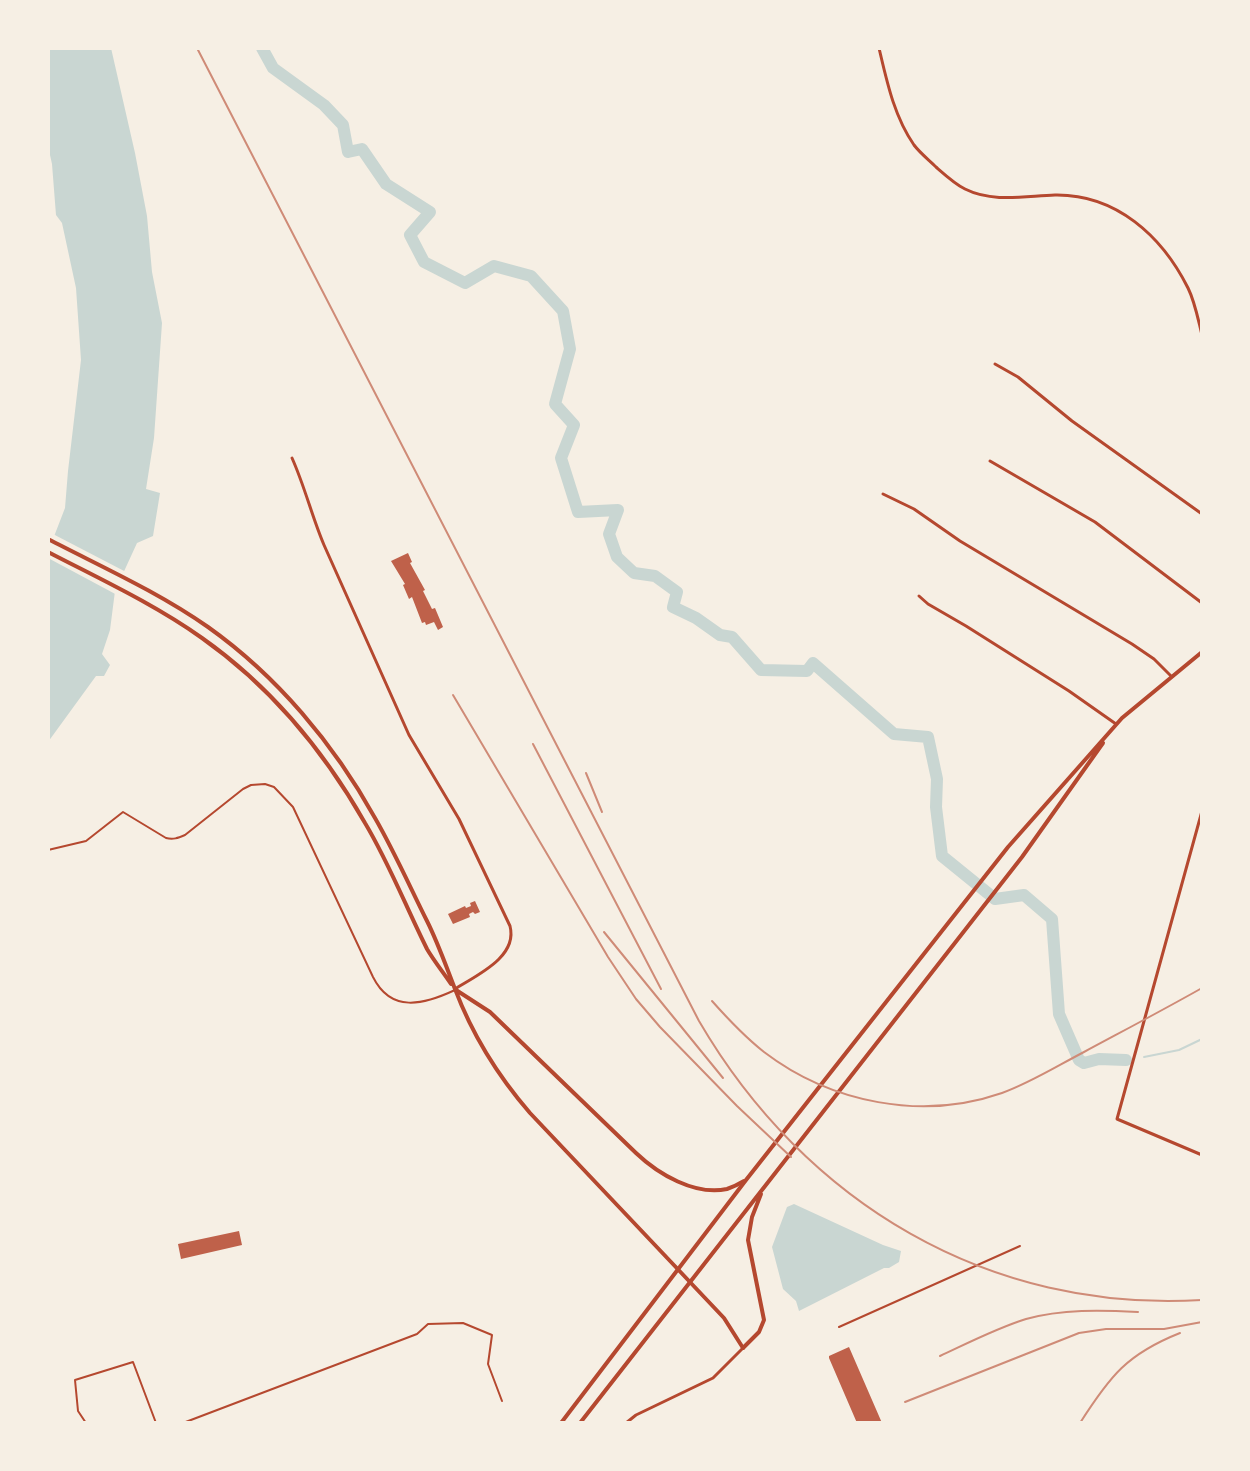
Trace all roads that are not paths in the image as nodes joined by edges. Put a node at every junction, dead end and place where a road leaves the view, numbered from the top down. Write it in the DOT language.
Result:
graph roads {
  1 [pos="879,48"];
  2 [pos="1202,335"];
  3 [pos="995,364"];
  4 [pos="292,458"];
  5 [pos="990,461"];
  6 [pos="883,494"];
  7 [pos="1202,514"];
  8 [pos="48,539"];
  9 [pos="48,552"];
  10 [pos="919,596"];
  11 [pos="1202,603"];
  12 [pos="1202,652"];
  13 [pos="1171,676"];
  14 [pos="1116,724"];
  15 [pos="1202,811"];
  16 [pos="48,850"];
  17 [pos="455,990"];
  18 [pos="1202,1155"];
  19 [pos="746,1180"];
  20 [pos="763,1189"];
  21 [pos="743,1348"];
  22 [pos="502,1401"];
  23 [pos="86,1423"];
  24 [pos="156,1423"];
  25 [pos="183,1423"];
  26 [pos="561,1423"];
  27 [pos="580,1423"];
  28 [pos="626,1423"];
  1 -- 2 [label="street"];
  3 -- 7 [label="street"];
  4 -- 17 [label="street"];
  5 -- 11 [label="street"];
  6 -- 13 [label="street"];
  8 -- 17 [label="street"];
  9 -- 17 [label="street"];
  10 -- 14 [label="street"];
  12 -- 13 [label="street"];
  13 -- 14 [label="street"];
  14 -- 19 [label="street"];
  14 -- 20 [label="street"];
  15 -- 18 [label="street"];
  16 -- 17 [label="lane"];
  17 -- 19 [label="street"];
  17 -- 21 [label="street"];
  19 -- 26 [label="street"];
  20 -- 21 [label="street"];
  20 -- 27 [label="street"];
  21 -- 28 [label="street"];
  22 -- 25 [label="lane"];
  23 -- 24 [label="lane"];
}
